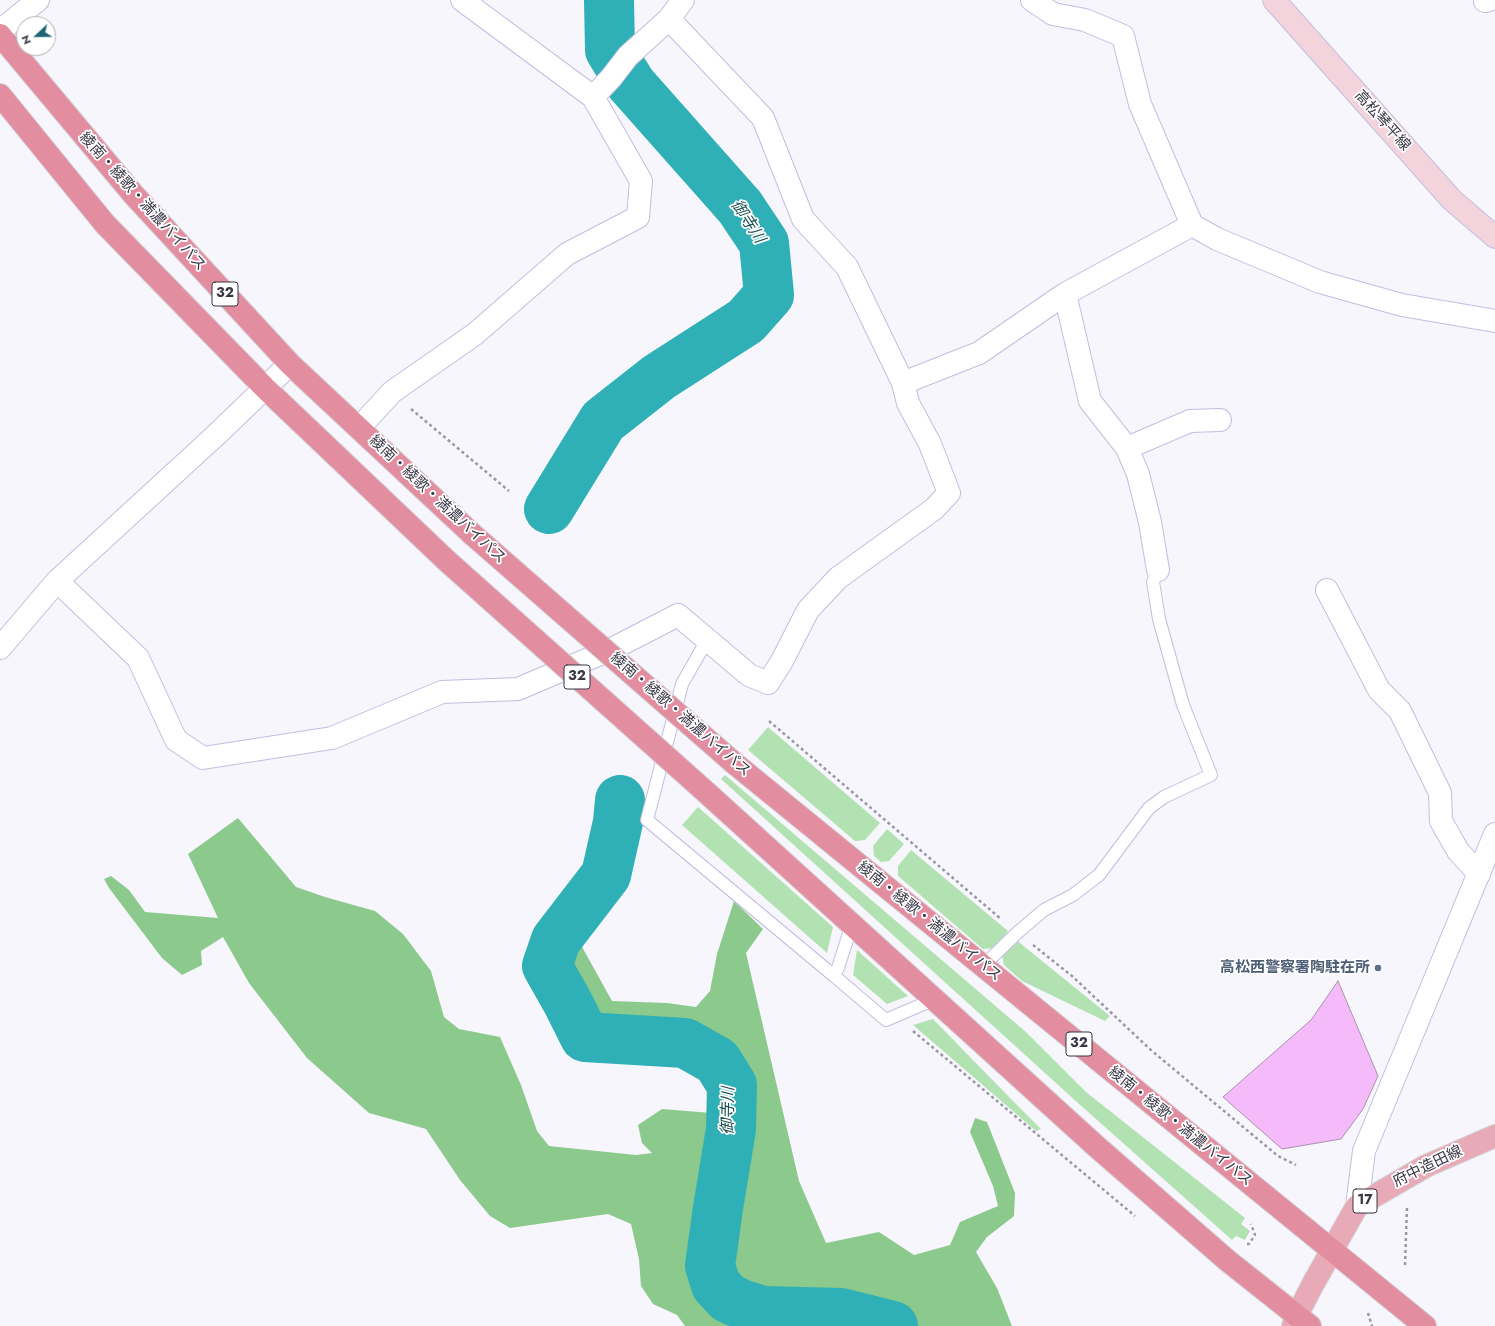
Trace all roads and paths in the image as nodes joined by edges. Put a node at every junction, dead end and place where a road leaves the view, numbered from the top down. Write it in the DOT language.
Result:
graph roads {
  1 [pos="38,0"];
  2 [pos="462,0"];
  3 [pos="682,0"];
  4 [pos="1032,0"];
  5 [pos="1274,0"];
  6 [pos="669,19"];
  7 [pos="0,32"];
  8 [pos="0,35"];
  9 [pos="0,95"];
  10 [pos="593,97"];
  11 [pos="1192,225"];
  12 [pos="1495,237"];
  13 [pos="1065,294"];
  14 [pos="1495,321"];
  15 [pos="290,364"];
  16 [pos="903,383"];
  17 [pos="265,388"];
  18 [pos="392,392"];
  19 [pos="1220,420"];
  20 [pos="359,428"];
  21 [pos="1128,448"];
  22 [pos="509,491"];
  23 [pos="1158,570"];
  24 [pos="57,581"];
  25 [pos="1326,590"];
  26 [pos="707,640"];
  27 [pos="0,648"];
  28 [pos="1495,834"];
  29 [pos="1479,874"];
  30 [pos="852,924"];
  31 [pos="983,966"];
  32 [pos="833,975"];
  33 [pos="935,1000"];
  34 [pos="895,1016"];
  35 [pos="1495,1136"];
  36 [pos="1407,1200"];
  37 [pos="1357,1206"];
  38 [pos="1140,1220"];
  39 [pos="1251,1224"];
  40 [pos="1245,1244"];
  41 [pos="1332,1249"];
  42 [pos="1405,1265"];
  43 [pos="1368,1312"];
  44 [pos="1300,1322"];
  45 [pos="1372,1326"];
  46 [pos="1425,1326"];
  1 -- 7 [label="street"];
  2 -- 10 [label="street"];
  3 -- 6 [label="street"];
  4 -- 11 [label="street"];
  5 -- 12 [label="main road, 高松琴平線"];
  6 -- 10 [label="street"];
  6 -- 16 [label="street"];
  8 -- 15 [label="highway, 綾南・綾歌・満濃バイパス / 32"];
  9 -- 17 [label="highway, 32"];
  10 -- 18 [label="street"];
  11 -- 13 [label="street"];
  11 -- 14 [label="street"];
  13 -- 16 [label="street"];
  13 -- 21 [label="street"];
  15 -- 17 [label="street"];
  15 -- 20 [label="highway, 綾南・綾歌・満濃バイパス / 32"];
  16 -- 26 [label="street"];
  17 -- 24 [label="street"];
  17 -- 30 [label="highway, 32, bridge"];
  18 -- 20 [label="street"];
  18 -- 22 [label="path"];
  19 -- 21 [label="street"];
  20 -- 31 [label="highway, 綾南・綾歌・満濃バイパス / 32, bridge"];
  21 -- 23 [label="street"];
  23 -- 31 [label="lane"];
  24 -- 26 [label="street"];
  24 -- 27 [label="street"];
  25 -- 29 [label="street"];
  26 -- 32 [label="lane"];
  28 -- 29 [label="street"];
  29 -- 37 [label="street"];
  30 -- 32 [label="lane"];
  30 -- 33 [label="highway, 32"];
  31 -- 41 [label="highway, 綾南・綾歌・満濃バイパス / 32"];
  32 -- 34 [label="lane"];
  33 -- 34 [label="lane"];
  33 -- 44 [label="highway, 32"];
  34 -- 38 [label="path"];
  35 -- 37 [label="main road, 府中造田線 / 17"];
  36 -- 42 [label="path"];
  37 -- 41 [label="main road, 府中造田線 / 17"];
  39 -- 40 [label="path"];
  41 -- 44 [label="main road, 府中造田線 / 17"];
  41 -- 46 [label="highway, 綾南・綾歌・満濃バイパス / 32"];
  43 -- 45 [label="path"];
}
